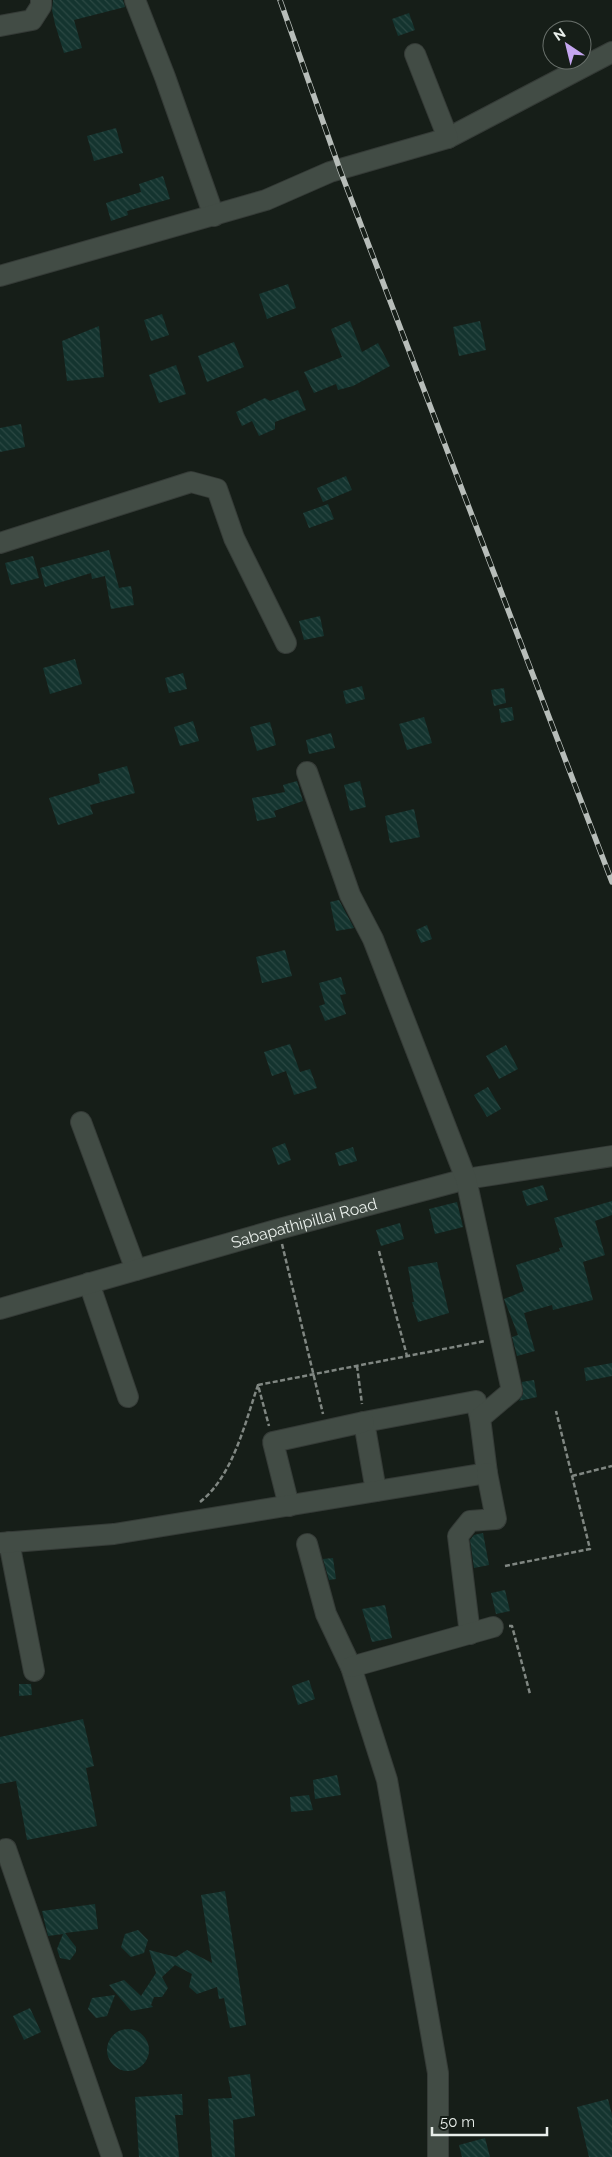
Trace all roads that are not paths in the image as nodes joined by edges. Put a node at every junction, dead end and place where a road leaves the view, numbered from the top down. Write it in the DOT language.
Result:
graph roads {
  1 [pos="41,0"];
  2 [pos="135,0"];
  3 [pos="0,26"];
  4 [pos="612,52"];
  5 [pos="415,54"];
  6 [pos="448,138"];
  7 [pos="214,216"];
  8 [pos="0,276"];
  9 [pos="0,543"];
  10 [pos="286,643"];
  11 [pos="307,772"];
  12 [pos="81,1122"];
  13 [pos="612,1156"];
  14 [pos="466,1179"];
  15 [pos="136,1270"];
  16 [pos="90,1283"];
  17 [pos="0,1309"];
  18 [pos="128,1396"];
  19 [pos="480,1418"];
  20 [pos="364,1422"];
  21 [pos="487,1473"];
  22 [pos="376,1491"];
  23 [pos="289,1506"];
  24 [pos="4,1542"];
  25 [pos="307,1544"];
  26 [pos="493,1628"];
  27 [pos="470,1634"];
  28 [pos="352,1666"];
  29 [pos="34,1671"];
  30 [pos="6,1849"];
  31 [pos="112,2157"];
  32 [pos="438,2157"];
  1 -- 3 [label="street"];
  2 -- 7 [label="street"];
  4 -- 6 [label="street"];
  5 -- 6 [label="street"];
  6 -- 7 [label="street"];
  7 -- 8 [label="street"];
  9 -- 10 [label="street"];
  11 -- 14 [label="street"];
  12 -- 15 [label="street"];
  13 -- 14 [label="street, Sabapathipillai Road"];
  14 -- 15 [label="street, Sabapathipillai Road"];
  14 -- 19 [label="street"];
  15 -- 16 [label="street, Sabapathipillai Road"];
  16 -- 17 [label="street, Sabapathipillai Road"];
  16 -- 18 [label="street"];
  19 -- 20 [label="street"];
  19 -- 21 [label="street"];
  20 -- 22 [label="street"];
  20 -- 23 [label="street"];
  21 -- 22 [label="street"];
  21 -- 27 [label="street"];
  22 -- 23 [label="street"];
  23 -- 24 [label="street"];
  24 -- 29 [label="street"];
  25 -- 28 [label="street"];
  26 -- 27 [label="street"];
  27 -- 28 [label="street"];
  28 -- 32 [label="street"];
  30 -- 31 [label="street"];
}
